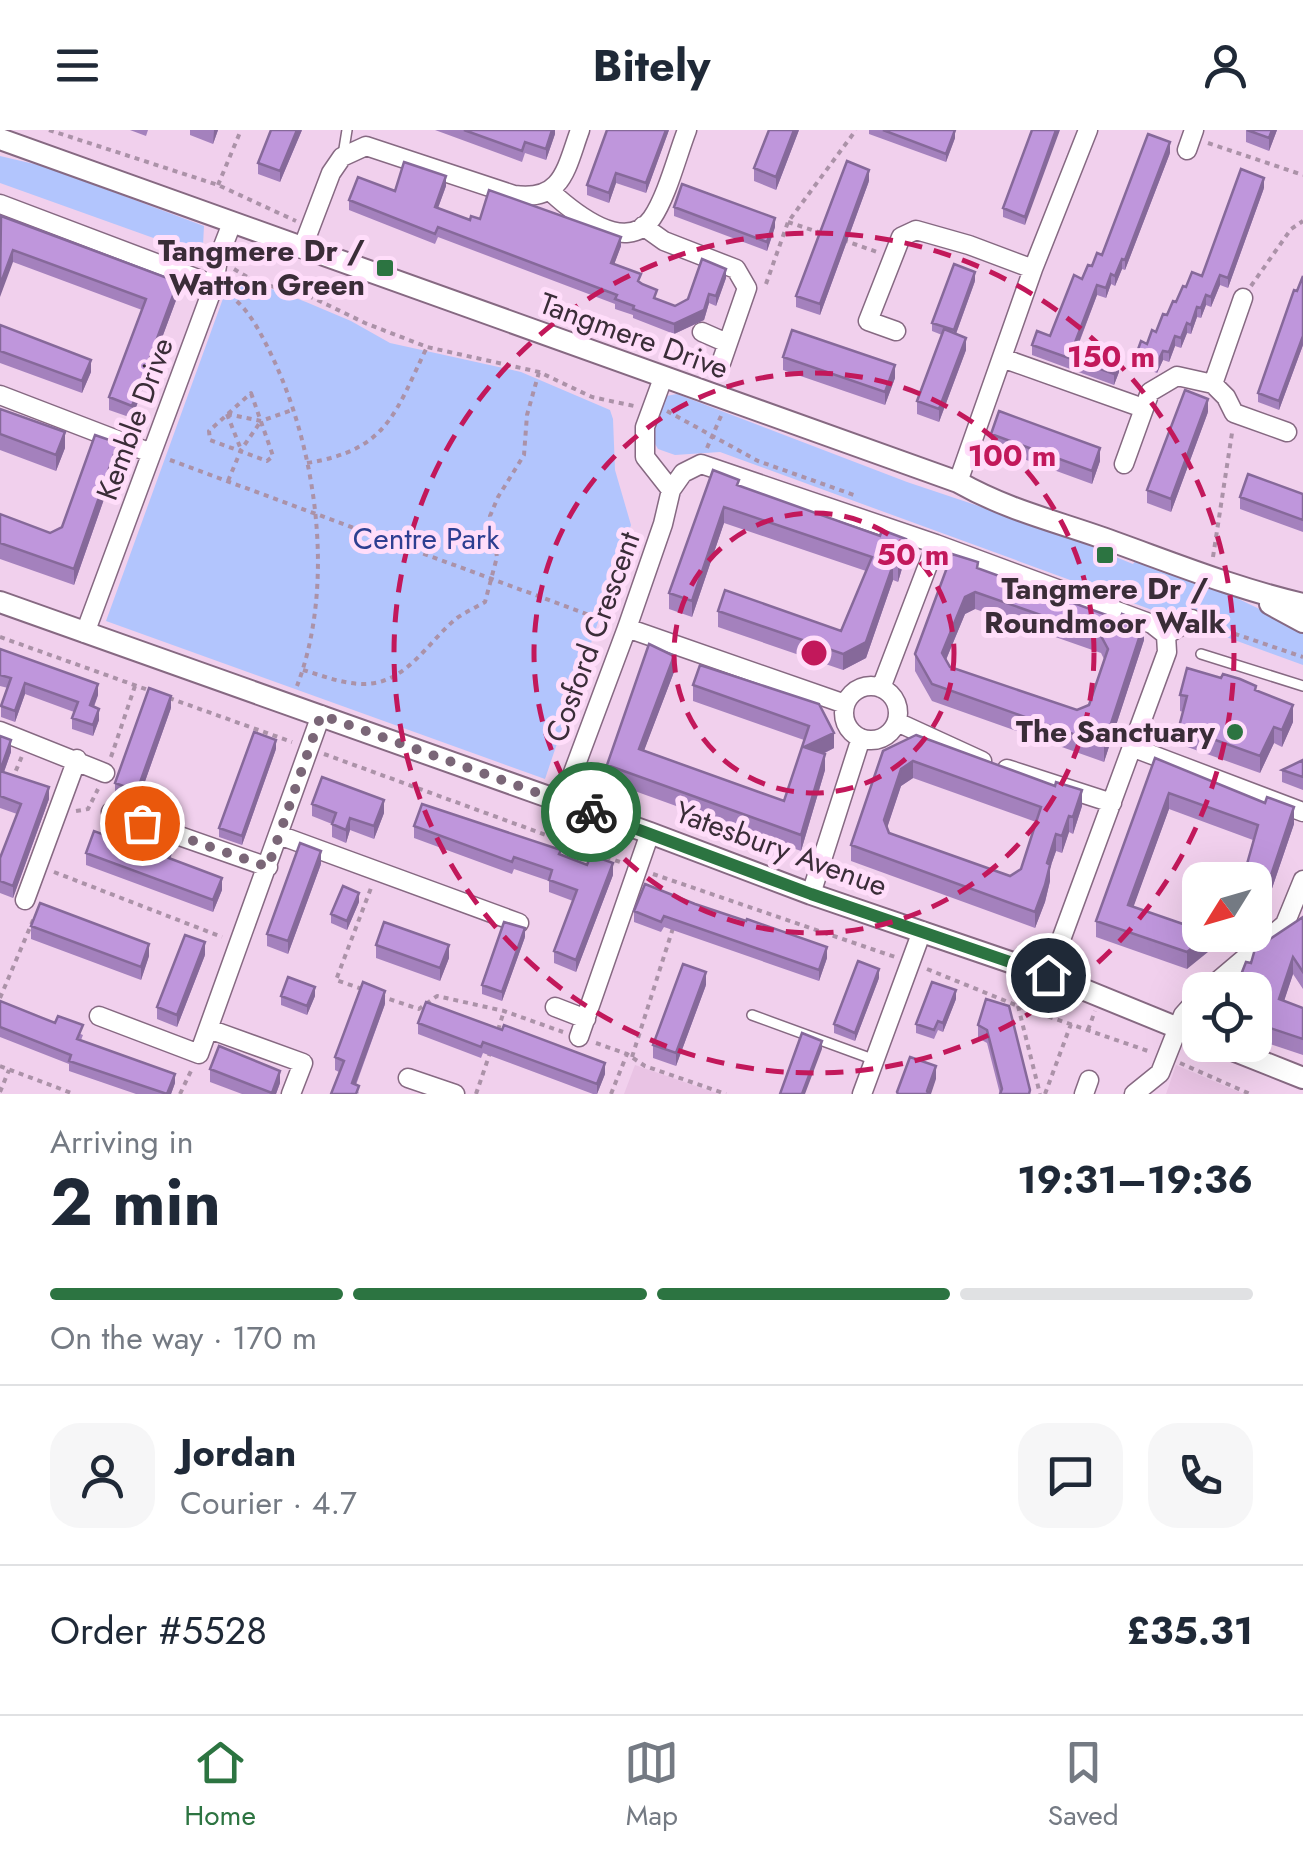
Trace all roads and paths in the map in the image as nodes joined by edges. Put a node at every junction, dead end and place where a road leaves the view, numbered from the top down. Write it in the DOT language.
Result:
graph roads {
  1 [pos="49,130"];
  2 [pos="241,130"];
  3 [pos="347,130"];
  4 [pos="580,130"];
  5 [pos="687,130"];
  6 [pos="856,130"];
  7 [pos="1088,130"];
  8 [pos="0,139"];
  9 [pos="1191,139"];
  10 [pos="342,157"];
  11 [pos="1303,175"];
  12 [pos="218,186"];
  13 [pos="551,192"];
  14 [pos="0,204"];
  15 [pos="1303,221"];
  16 [pos="788,222"];
  17 [pos="232,224"];
  18 [pos="310,226"];
  19 [pos="643,226"];
  20 [pos="302,249"];
  21 [pos="890,256"];
  22 [pos="218,259"];
  23 [pos="1033,269"];
  24 [pos="214,286"];
  25 [pos="764,290"];
  26 [pos="1243,298"];
  27 [pos="896,331"];
  28 [pos="702,332"];
  29 [pos="728,343"];
  30 [pos="427,346"];
  31 [pos="1002,358"];
  32 [pos="721,362"];
  33 [pos="538,372"];
  34 [pos="663,378"];
  35 [pos="1212,384"];
  36 [pos="0,395"];
  37 [pos="726,401"];
  38 [pos="652,407"];
  39 [pos="1144,408"];
  40 [pos="295,409"];
  41 [pos="1234,413"];
  42 [pos="227,414"];
  43 [pos="261,421"];
  44 [pos="1287,432"];
  45 [pos="241,450"];
  46 [pos="151,453"];
  47 [pos="307,463"];
  48 [pos="1124,464"];
  49 [pos="228,481"];
  50 [pos="958,482"];
  51 [pos="672,490"];
  52 [pos="313,515"];
  53 [pos="936,544"];
  54 [pos="1210,577"];
  55 [pos="491,581"];
  56 [pos="1246,591"];
  57 [pos="0,602"];
  58 [pos="1303,604"];
  59 [pos="1192,619"];
  60 [pos="1303,622"];
  61 [pos="627,628"];
  62 [pos="85,633"];
  63 [pos="1166,636"];
  64 [pos="0,637"];
  65 [pos="1201,654"];
  66 [pos="303,670"];
  67 [pos="136,686"];
  68 [pos="1303,686"];
  69 [pos="881,688"];
  70 [pos="290,704"];
  71 [pos="846,704"];
  72 [pos="321,715"];
  73 [pos="896,722"];
  74 [pos="0,732"];
  75 [pos="862,738"];
  76 [pos="28,742"];
  77 [pos="1134,748"];
  78 [pos="310,749"];
  79 [pos="77,759"];
  80 [pos="105,772"];
  81 [pos="7,791"];
  82 [pos="562,802"];
  83 [pos="1112,803"];
  84 [pos="111,812"];
  85 [pos="1303,812"];
  86 [pos="71,825"];
  87 [pos="650,833"];
  88 [pos="280,834"];
  89 [pos="268,867"];
  90 [pos="637,868"];
  91 [pos="54,872"];
  92 [pos="378,872"];
  93 [pos="1303,880"];
  94 [pos="811,894"];
  95 [pos="32,904"];
  96 [pos="675,920"];
  97 [pos="519,923"];
  98 [pos="922,931"];
  99 [pos="241,944"];
  100 [pos="913,964"];
  101 [pos="1228,972"];
  102 [pos="1048,975"];
  103 [pos="436,996"];
  104 [pos="0,998"];
  105 [pos="1018,1006"];
  106 [pos="555,1008"];
  107 [pos="504,1011"];
  108 [pos="752,1014"];
  109 [pos="99,1016"];
  110 [pos="586,1019"];
  111 [pos="1182,1019"];
  112 [pos="1071,1024"];
  113 [pos="1177,1028"];
  114 [pos="209,1029"];
  115 [pos="1182,1030"];
  116 [pos="579,1038"];
  117 [pos="199,1054"];
  118 [pos="1166,1058"];
  119 [pos="875,1060"];
  120 [pos="1263,1062"];
  121 [pos="0,1066"];
  122 [pos="9,1070"];
  123 [pos="408,1078"];
  124 [pos="1303,1078"];
  125 [pos="0,1092"];
  126 [pos="74,1094"];
  127 [pos="180,1094"];
  128 [pos="291,1094"];
  129 [pos="455,1094"];
  130 [pos="476,1094"];
  131 [pos="612,1094"];
  132 [pos="862,1094"];
  133 [pos="1043,1094"];
  134 [pos="1134,1094"];
  135 [pos="1250,1094"];
  1 -- 12 [label="path"];
  2 -- 12 [label="path"];
  3 -- 10 [label="lane"];
  4 -- 13 [label="street"];
  5 -- 19 [label="street"];
  6 -- 16 [label="path"];
  7 -- 23 [label="street"];
  8 -- 17 [label="street, Tangmere Drive"];
  9 -- 11 [label="path"];
  10 -- 13 [label="street"];
  10 -- 18 [label="street"];
  12 -- 18 [label="path"];
  13 -- 19 [label="street"];
  14 -- 24 [label="street"];
  15 -- 26 [label="path"];
  16 -- 21 [label="path"];
  16 -- 25 [label="path"];
  17 -- 20 [label="street, Tangmere Drive"];
  17 -- 22 [label="street, Kemble Drive"];
  18 -- 20 [label="street"];
  19 -- 29 [label="street"];
  20 -- 34 [label="street, Tangmere Drive"];
  21 -- 23 [label="street"];
  21 -- 27 [label="street"];
  22 -- 24 [label="street, Kemble Drive"];
  22 -- 30 [label="path"];
  23 -- 31 [label="street"];
  24 -- 40 [label="path"];
  24 -- 46 [label="street, Kemble Drive"];
  26 -- 35 [label="street"];
  28 -- 29 [label="street"];
  29 -- 32 [label="street"];
  30 -- 33 [label="path"];
  30 -- 47 [label="path"];
  31 -- 39 [label="street"];
  31 -- 50 [label="street"];
  33 -- 38 [label="path"];
  33 -- 55 [label="path"];
  34 -- 37 [label="street, Tangmere Drive"];
  34 -- 38 [label="street"];
  35 -- 39 [label="street"];
  35 -- 41 [label="street"];
  36 -- 46 [label="street"];
  37 -- 38 [label="path"];
  37 -- 50 [label="street, Tangmere Drive"];
  38 -- 51 [label="street"];
  39 -- 48 [label="street"];
  40 -- 43 [label="path"];
  40 -- 47 [label="path"];
  41 -- 44 [label="street"];
  41 -- 54 [label="path"];
  42 -- 43 [label="path"];
  42 -- 43 [label="path"];
  42 -- 45 [label="path"];
  42 -- 45 [label="path"];
  43 -- 45 [label="path"];
  43 -- 45 [label="path"];
  45 -- 49 [label="path"];
  46 -- 49 [label="path"];
  46 -- 62 [label="street, Kemble Drive"];
  47 -- 52 [label="path"];
  49 -- 52 [label="path"];
  50 -- 54 [label="street, Tangmere Drive"];
  51 -- 53 [label="street"];
  51 -- 61 [label="street, Cosford Crescent"];
  52 -- 55 [label="path"];
  52 -- 66 [label="path"];
  53 -- 63 [label="street"];
  53 -- 69 [label="street"];
  54 -- 56 [label="street, Tangmere Drive"];
  55 -- 61 [label="path"];
  55 -- 66 [label="path"];
  56 -- 58 [label="street, Tangmere Drive"];
  56 -- 60 [label="street, Tangmere Drive"];
  57 -- 62 [label="street, Yatesbury Avenue"];
  59 -- 63 [label="street"];
  61 -- 71 [label="street"];
  61 -- 82 [label="street, Cosford Crescent"];
  62 -- 70 [label="street, Yatesbury Avenue"];
  63 -- 77 [label="street"];
  64 -- 67 [label="path"];
  65 -- 68 [label="lane"];
  66 -- 70 [label="path"];
  67 -- 78 [label="path"];
  67 -- 80 [label="path"];
  69 -- 71 [label="street"];
  69 -- 73 [label="street"];
  70 -- 72 [label="street, Yatesbury Avenue"];
  71 -- 75 [label="street"];
  72 -- 78 [label="street"];
  72 -- 82 [label="street, Yatesbury Avenue"];
  73 -- 75 [label="street"];
  73 -- 83 [label="street"];
  74 -- 76 [label="street"];
  75 -- 94 [label="street"];
  76 -- 79 [label="street"];
  76 -- 81 [label="path"];
  77 -- 83 [label="street"];
  77 -- 85 [label="street"];
  78 -- 88 [label="street"];
  78 -- 90 [label="path"];
  79 -- 80 [label="street"];
  79 -- 95 [label="street"];
  80 -- 86 [label="path"];
  82 -- 87 [label="street, Yatesbury Avenue"];
  83 -- 102 [label="street"];
  84 -- 89 [label="street"];
  87 -- 90 [label="street"];
  87 -- 94 [label="street, Yatesbury Avenue"];
  88 -- 89 [label="street"];
  88 -- 92 [label="street"];
  89 -- 99 [label="street"];
  90 -- 100 [label="path"];
  90 -- 110 [label="street"];
  91 -- 99 [label="path"];
  92 -- 97 [label="street"];
  92 -- 103 [label="path"];
  93 -- 101 [label="street"];
  94 -- 98 [label="street, Yatesbury Avenue"];
  95 -- 104 [label="path"];
  96 -- 131 [label="path"];
  98 -- 100 [label="street"];
  98 -- 102 [label="street, Yatesbury Avenue"];
  99 -- 114 [label="street"];
  100 -- 105 [label="path"];
  100 -- 119 [label="street"];
  102 -- 113 [label="street, Yatesbury Avenue"];
  105 -- 112 [label="path"];
  105 -- 133 [label="path"];
  106 -- 110 [label="street"];
  107 -- 130 [label="path"];
  108 -- 119 [label="lane"];
  109 -- 117 [label="street"];
  110 -- 116 [label="street"];
  111 -- 113 [label="street"];
  112 -- 118 [label="path"];
  112 -- 133 [label="path"];
  113 -- 115 [label="street, Yatesbury Avenue"];
  113 -- 118 [label="street"];
  114 -- 117 [label="street"];
  114 -- 128 [label="street"];
  117 -- 127 [label="path"];
  118 -- 134 [label="street"];
  118 -- 135 [label="path"];
  119 -- 132 [label="street"];
  120 -- 124 [label="street"];
  121 -- 122 [label="path"];
  122 -- 125 [label="path"];
  122 -- 126 [label="path"];
  123 -- 129 [label="street"];
}
